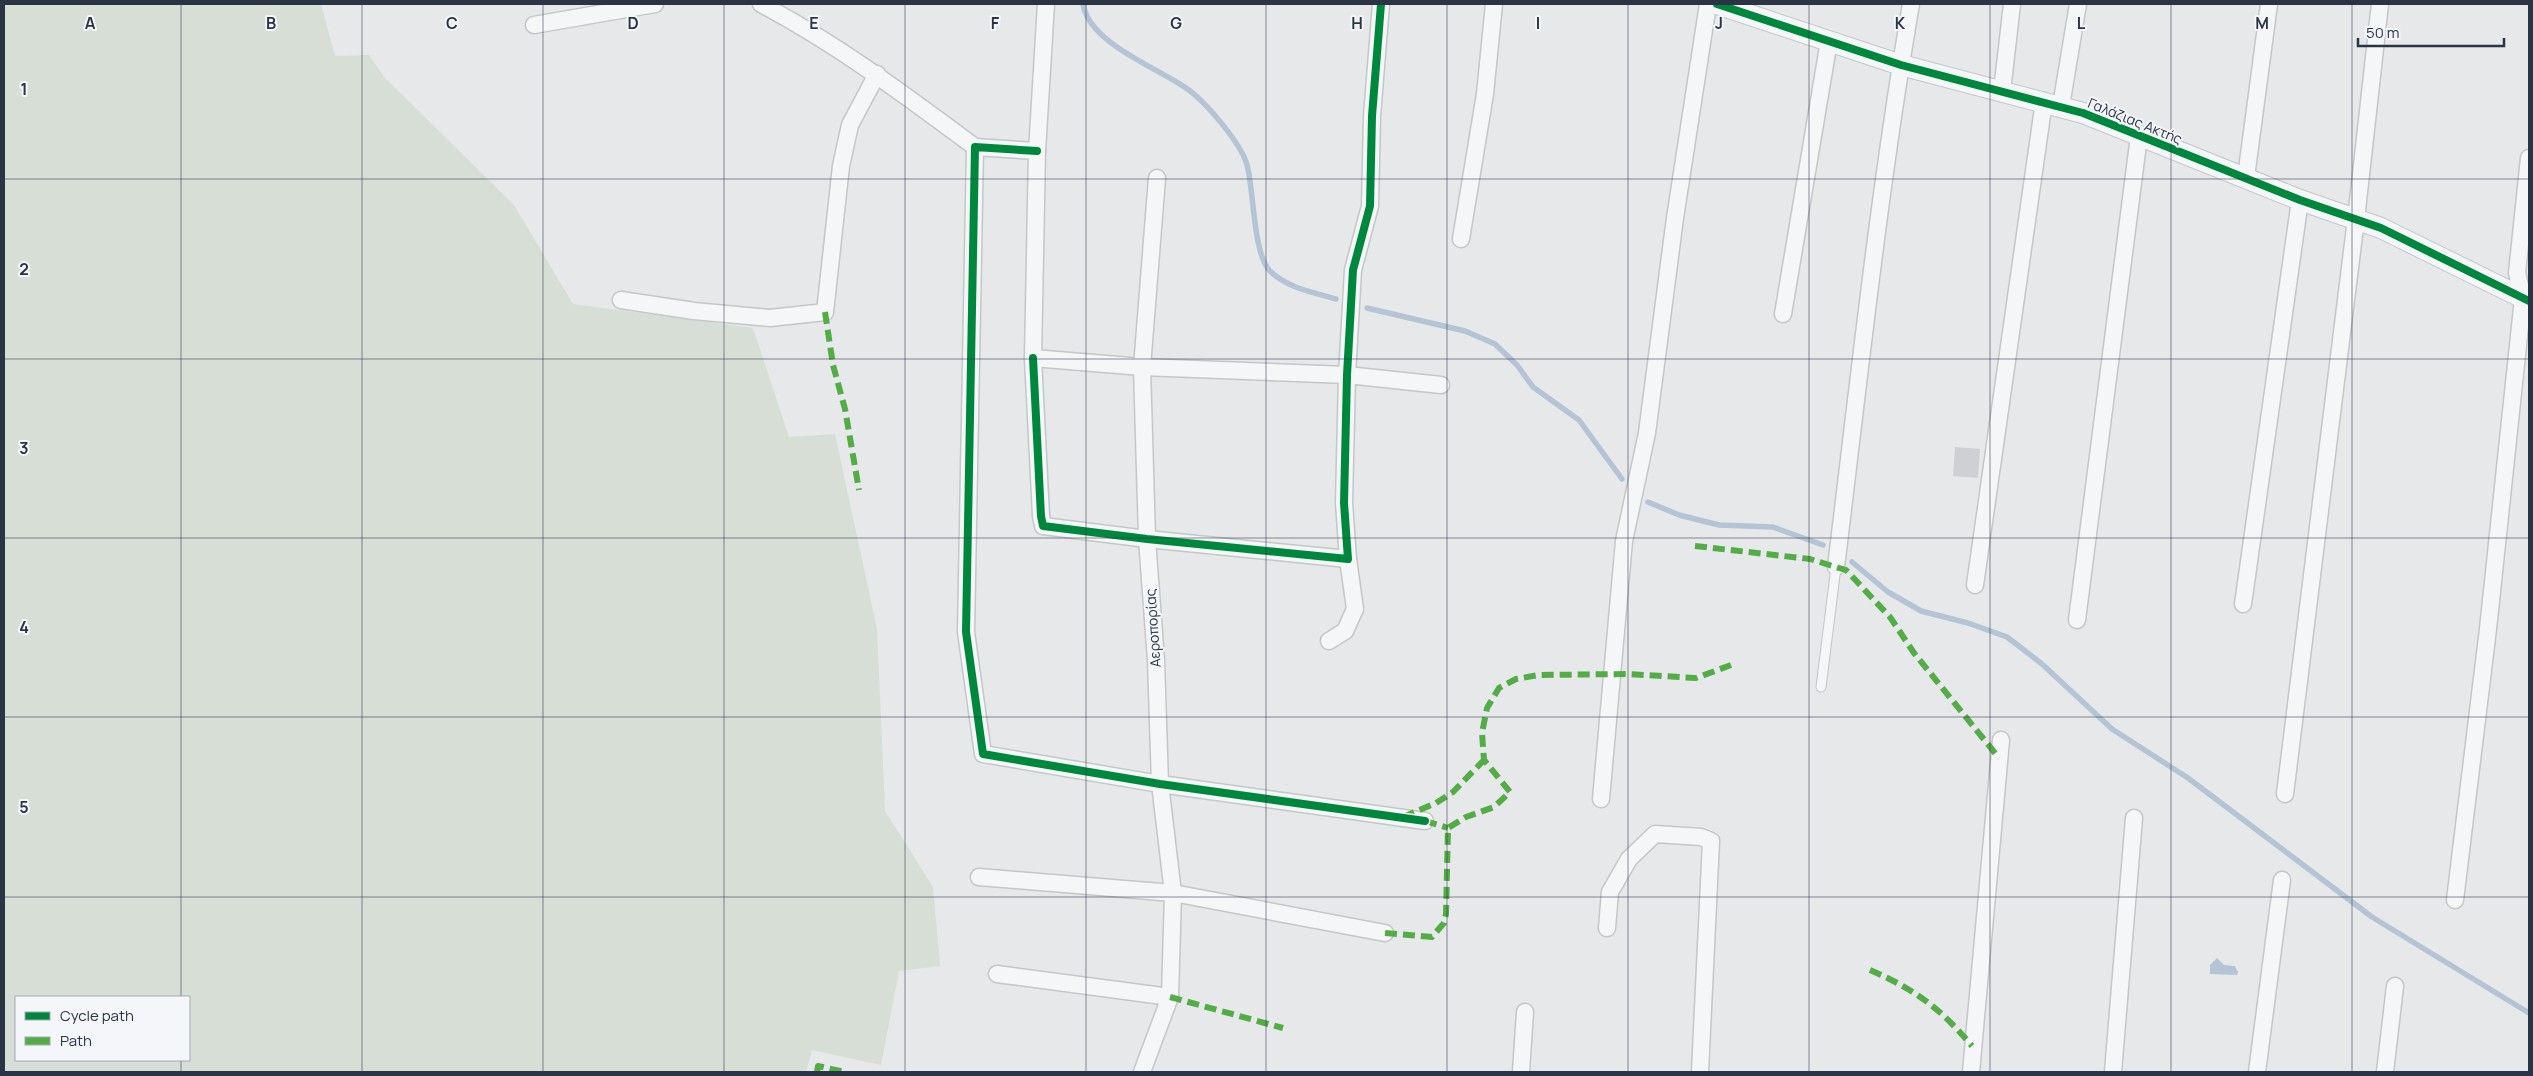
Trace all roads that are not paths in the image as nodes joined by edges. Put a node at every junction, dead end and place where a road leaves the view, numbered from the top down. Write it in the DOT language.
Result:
graph roads {
  1 [pos="655,4"];
  2 [pos="761,4"];
  3 [pos="1046,4"];
  4 [pos="1381,4"];
  5 [pos="1494,4"];
  6 [pos="1708,4"];
  7 [pos="1717,4"];
  8 [pos="1912,4"];
  9 [pos="2012,4"];
  10 [pos="2078,4"];
  11 [pos="2268,4"];
  12 [pos="2380,4"];
  13 [pos="534,25"];
  14 [pos="1829,41"];
  15 [pos="1901,65"];
  16 [pos="877,74"];
  17 [pos="2002,91"];
  18 [pos="2052,104"];
  19 [pos="2139,136"];
  20 [pos="975,147"];
  21 [pos="1037,151"];
  22 [pos="2529,158"];
  23 [pos="2246,177"];
  24 [pos="1157,178"];
  25 [pos="2300,200"];
  26 [pos="2356,219"];
  27 [pos="1461,239"];
  28 [pos="621,300"];
  29 [pos="2526,300"];
  30 [pos="1784,314"];
  31 [pos="1033,358"];
  32 [pos="1142,367"];
  33 [pos="1347,375"];
  34 [pos="1441,385"];
  35 [pos="1147,539"];
  36 [pos="1348,559"];
  37 [pos="1836,567"];
  38 [pos="1975,585"];
  39 [pos="2243,604"];
  40 [pos="2077,620"];
  41 [pos="1328,641"];
  42 [pos="1820,687"];
  43 [pos="2001,740"];
  44 [pos="1160,784"];
  45 [pos="2285,794"];
  46 [pos="1601,799"];
  47 [pos="2134,818"];
  48 [pos="1424,821"];
  49 [pos="980,877"];
  50 [pos="2282,880"];
  51 [pos="1173,893"];
  52 [pos="2455,900"];
  53 [pos="1607,928"];
  54 [pos="1385,933"];
  55 [pos="997,974"];
  56 [pos="2395,986"];
  57 [pos="1170,997"];
  58 [pos="1525,1012"];
  59 [pos="1142,1072"];
  60 [pos="1521,1072"];
  61 [pos="1700,1072"];
  62 [pos="1971,1072"];
  63 [pos="1980,1072"];
  64 [pos="2113,1072"];
  65 [pos="2257,1072"];
  66 [pos="2385,1072"];
  1 -- 13 [label="street"];
  2 -- 16 [label="street"];
  3 -- 21 [label="street"];
  4 -- 33 [label="street"];
  5 -- 27 [label="street"];
  6 -- 46 [label="street"];
  7 -- 14 [label="street, Γαλάζιας Ακτής"];
  8 -- 15 [label="street"];
  9 -- 17 [label="street"];
  10 -- 18 [label="street"];
  11 -- 23 [label="street"];
  12 -- 26 [label="street"];
  14 -- 15 [label="street, Γαλάζιας Ακτής"];
  14 -- 30 [label="street"];
  15 -- 17 [label="street, Γαλάζιας Ακτής"];
  15 -- 37 [label="street"];
  16 -- 20 [label="street"];
  16 -- 28 [label="street"];
  17 -- 18 [label="street, Γαλάζιας Ακτής"];
  18 -- 19 [label="street, Γαλάζιας Ακτής"];
  18 -- 38 [label="street"];
  19 -- 23 [label="street, Γαλάζιας Ακτής"];
  19 -- 40 [label="street"];
  20 -- 21 [label="street"];
  20 -- 44 [label="street"];
  21 -- 31 [label="street"];
  22 -- 29 [label="street"];
  23 -- 25 [label="street, Γαλάζιας Ακτής"];
  24 -- 32 [label="street, Αεροπορίας"];
  25 -- 26 [label="street, Γαλάζιας Ακτής"];
  25 -- 39 [label="street"];
  26 -- 29 [label="street, Γαλάζιας Ακτής"];
  26 -- 45 [label="street"];
  29 -- 52 [label="street"];
  31 -- 32 [label="street"];
  31 -- 35 [label="street"];
  32 -- 33 [label="street"];
  32 -- 35 [label="street, Αεροπορίας"];
  33 -- 34 [label="street"];
  33 -- 36 [label="street"];
  35 -- 36 [label="street"];
  35 -- 44 [label="street, Αεροπορίας"];
  36 -- 41 [label="street"];
  37 -- 42 [label="lane"];
  43 -- 62 [label="street"];
  44 -- 48 [label="street"];
  44 -- 51 [label="street, Αεροπορίας"];
  47 -- 64 [label="street"];
  49 -- 51 [label="street"];
  50 -- 65 [label="street"];
  51 -- 54 [label="street"];
  51 -- 57 [label="street, Αεροπορίας"];
  53 -- 61 [label="street"];
  55 -- 57 [label="street"];
  56 -- 66 [label="street"];
  57 -- 59 [label="street, Αεροπορίας"];
  58 -- 60 [label="street"];
  62 -- 63 [label="street"];
}
